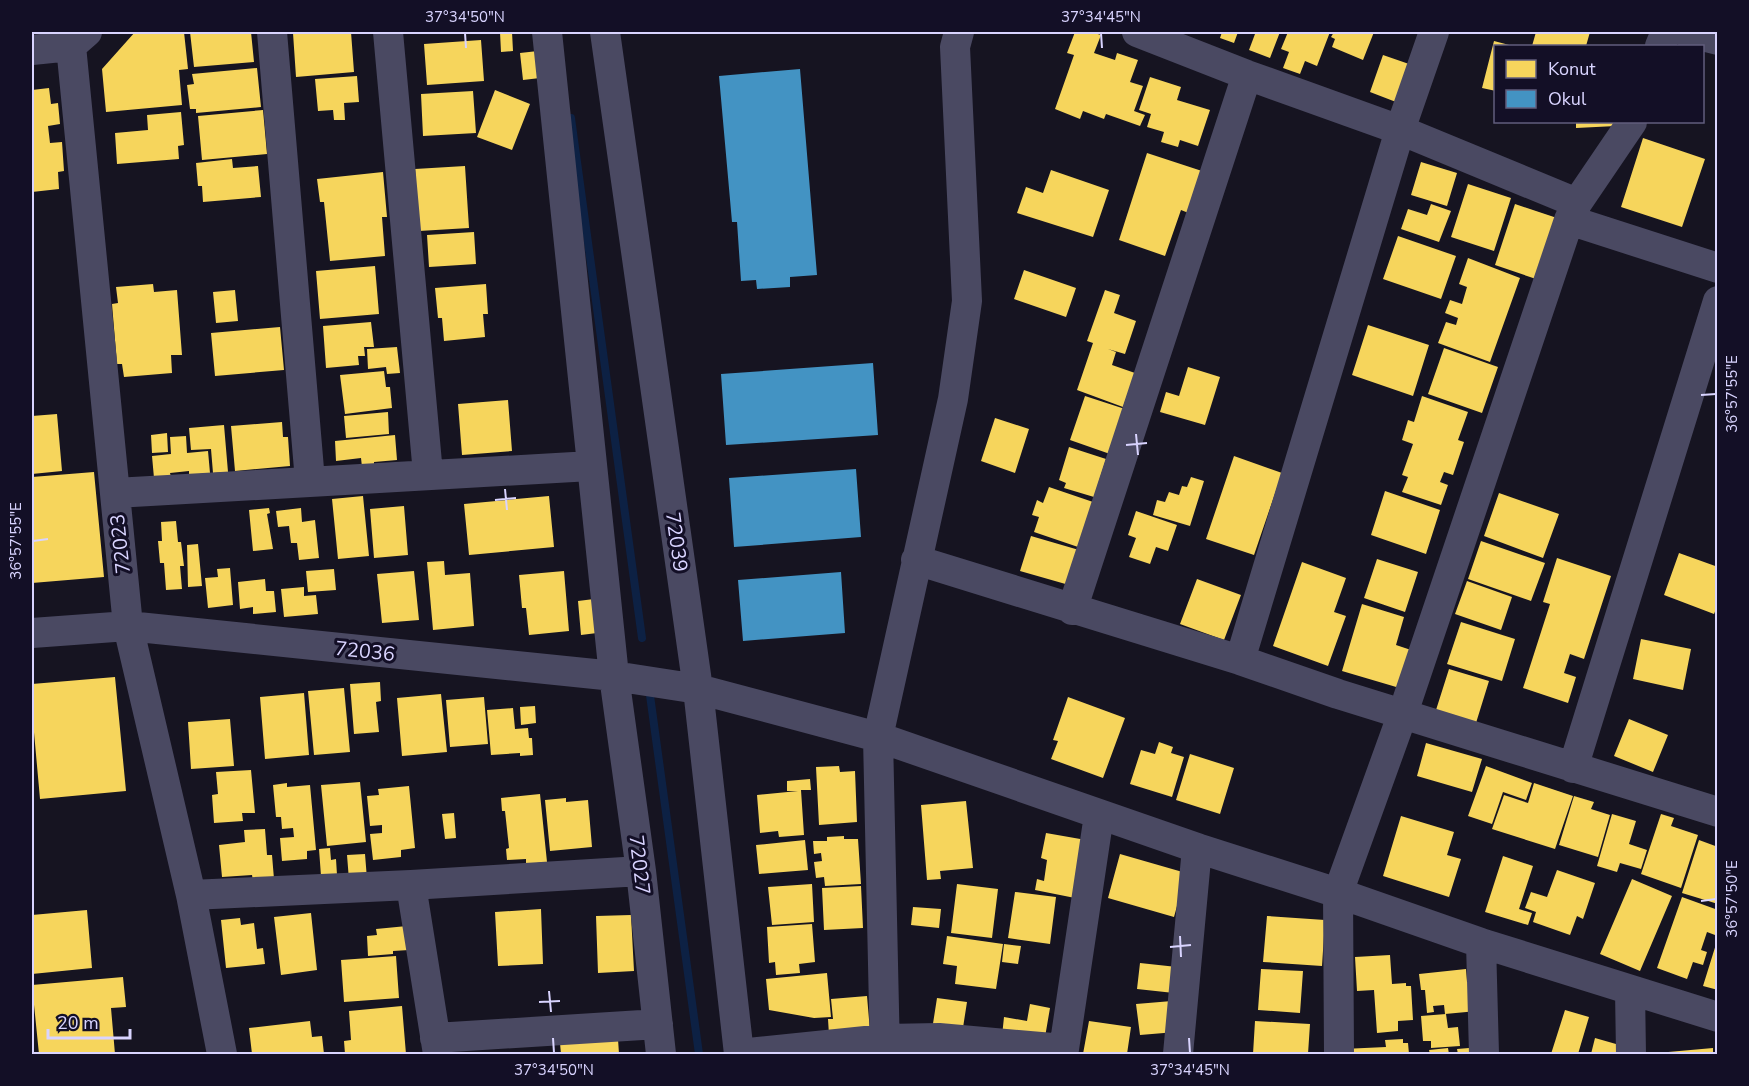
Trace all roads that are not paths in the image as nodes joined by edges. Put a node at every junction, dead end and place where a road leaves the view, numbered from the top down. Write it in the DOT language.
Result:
graph roads {
  1 [pos="272,32"];
  2 [pos="388,32"];
  3 [pos="547,32"];
  4 [pos="605,32"];
  5 [pos="959,32"];
  6 [pos="1137,32"];
  7 [pos="1434,32"];
  8 [pos="1686,32"];
  9 [pos="79,39"];
  10 [pos="1718,40"];
  11 [pos="32,50"];
  12 [pos="1247,75"];
  13 [pos="1631,123"];
  14 [pos="1400,130"];
  15 [pos="1573,211"];
  16 [pos="1718,268"];
  17 [pos="1718,301"];
  18 [pos="591,466"];
  19 [pos="428,474"];
  20 [pos="310,482"];
  21 [pos="115,493"];
  22 [pos="916,560"];
  23 [pos="1072,610"];
  24 [pos="128,626"];
  25 [pos="32,633"];
  26 [pos="1240,660"];
  27 [pos="614,676"];
  28 [pos="698,689"];
  29 [pos="1403,713"];
  30 [pos="878,737"];
  31 [pos="1573,768"];
  32 [pos="1718,813"];
  33 [pos="1099,815"];
  34 [pos="1197,848"];
  35 [pos="641,871"];
  36 [pos="411,885"];
  37 [pos="1338,893"];
  38 [pos="191,895"];
  39 [pos="1481,943"];
  40 [pos="1630,990"];
  41 [pos="1718,1017"];
  42 [pos="658,1024"];
  43 [pos="437,1046"];
  44 [pos="885,1047"];
  45 [pos="1064,1052"];
  46 [pos="222,1054"];
  47 [pos="660,1054"];
  48 [pos="739,1054"];
  49 [pos="1178,1054"];
  50 [pos="1339,1054"];
  51 [pos="1484,1054"];
  52 [pos="1631,1054"];
  1 -- 20 [label="street"];
  2 -- 19 [label="street"];
  3 -- 18 [label="street, 72027"];
  4 -- 28 [label="street, 72039"];
  5 -- 22 [label="street"];
  6 -- 12 [label="street"];
  7 -- 14 [label="street"];
  8 -- 10 [label="street"];
  9 -- 11 [label="street"];
  9 -- 21 [label="street, 72023"];
  12 -- 14 [label="street"];
  12 -- 23 [label="street"];
  13 -- 15 [label="street"];
  14 -- 15 [label="street"];
  14 -- 26 [label="street"];
  15 -- 16 [label="street"];
  15 -- 29 [label="street"];
  17 -- 31 [label="street"];
  18 -- 19 [label="street"];
  18 -- 27 [label="street, 72027"];
  19 -- 20 [label="street"];
  20 -- 21 [label="street"];
  21 -- 24 [label="street, 72023"];
  22 -- 23 [label="street"];
  22 -- 30 [label="street"];
  23 -- 26 [label="street"];
  24 -- 25 [label="street, 72036"];
  24 -- 27 [label="street, 72036"];
  24 -- 38 [label="street, 72023"];
  26 -- 29 [label="street"];
  27 -- 28 [label="street, 72036"];
  27 -- 35 [label="street, 72027"];
  28 -- 30 [label="street, 72036"];
  28 -- 48 [label="street, 72039"];
  29 -- 31 [label="street"];
  29 -- 37 [label="street"];
  30 -- 33 [label="street, 72036"];
  30 -- 44 [label="street"];
  31 -- 32 [label="street"];
  33 -- 34 [label="street, 72036"];
  33 -- 45 [label="street"];
  34 -- 37 [label="street, 72036"];
  34 -- 49 [label="street"];
  35 -- 36 [label="street"];
  35 -- 42 [label="street, 72027"];
  36 -- 38 [label="street"];
  36 -- 43 [label="street"];
  37 -- 39 [label="street, 72036"];
  37 -- 50 [label="street"];
  38 -- 46 [label="street, 72023"];
  39 -- 40 [label="street, 72036"];
  39 -- 51 [label="street"];
  40 -- 41 [label="street, 72036"];
  40 -- 52 [label="street"];
  42 -- 43 [label="street"];
  42 -- 47 [label="street, 72027"];
  44 -- 45 [label="street"];
  44 -- 48 [label="street"];
}
